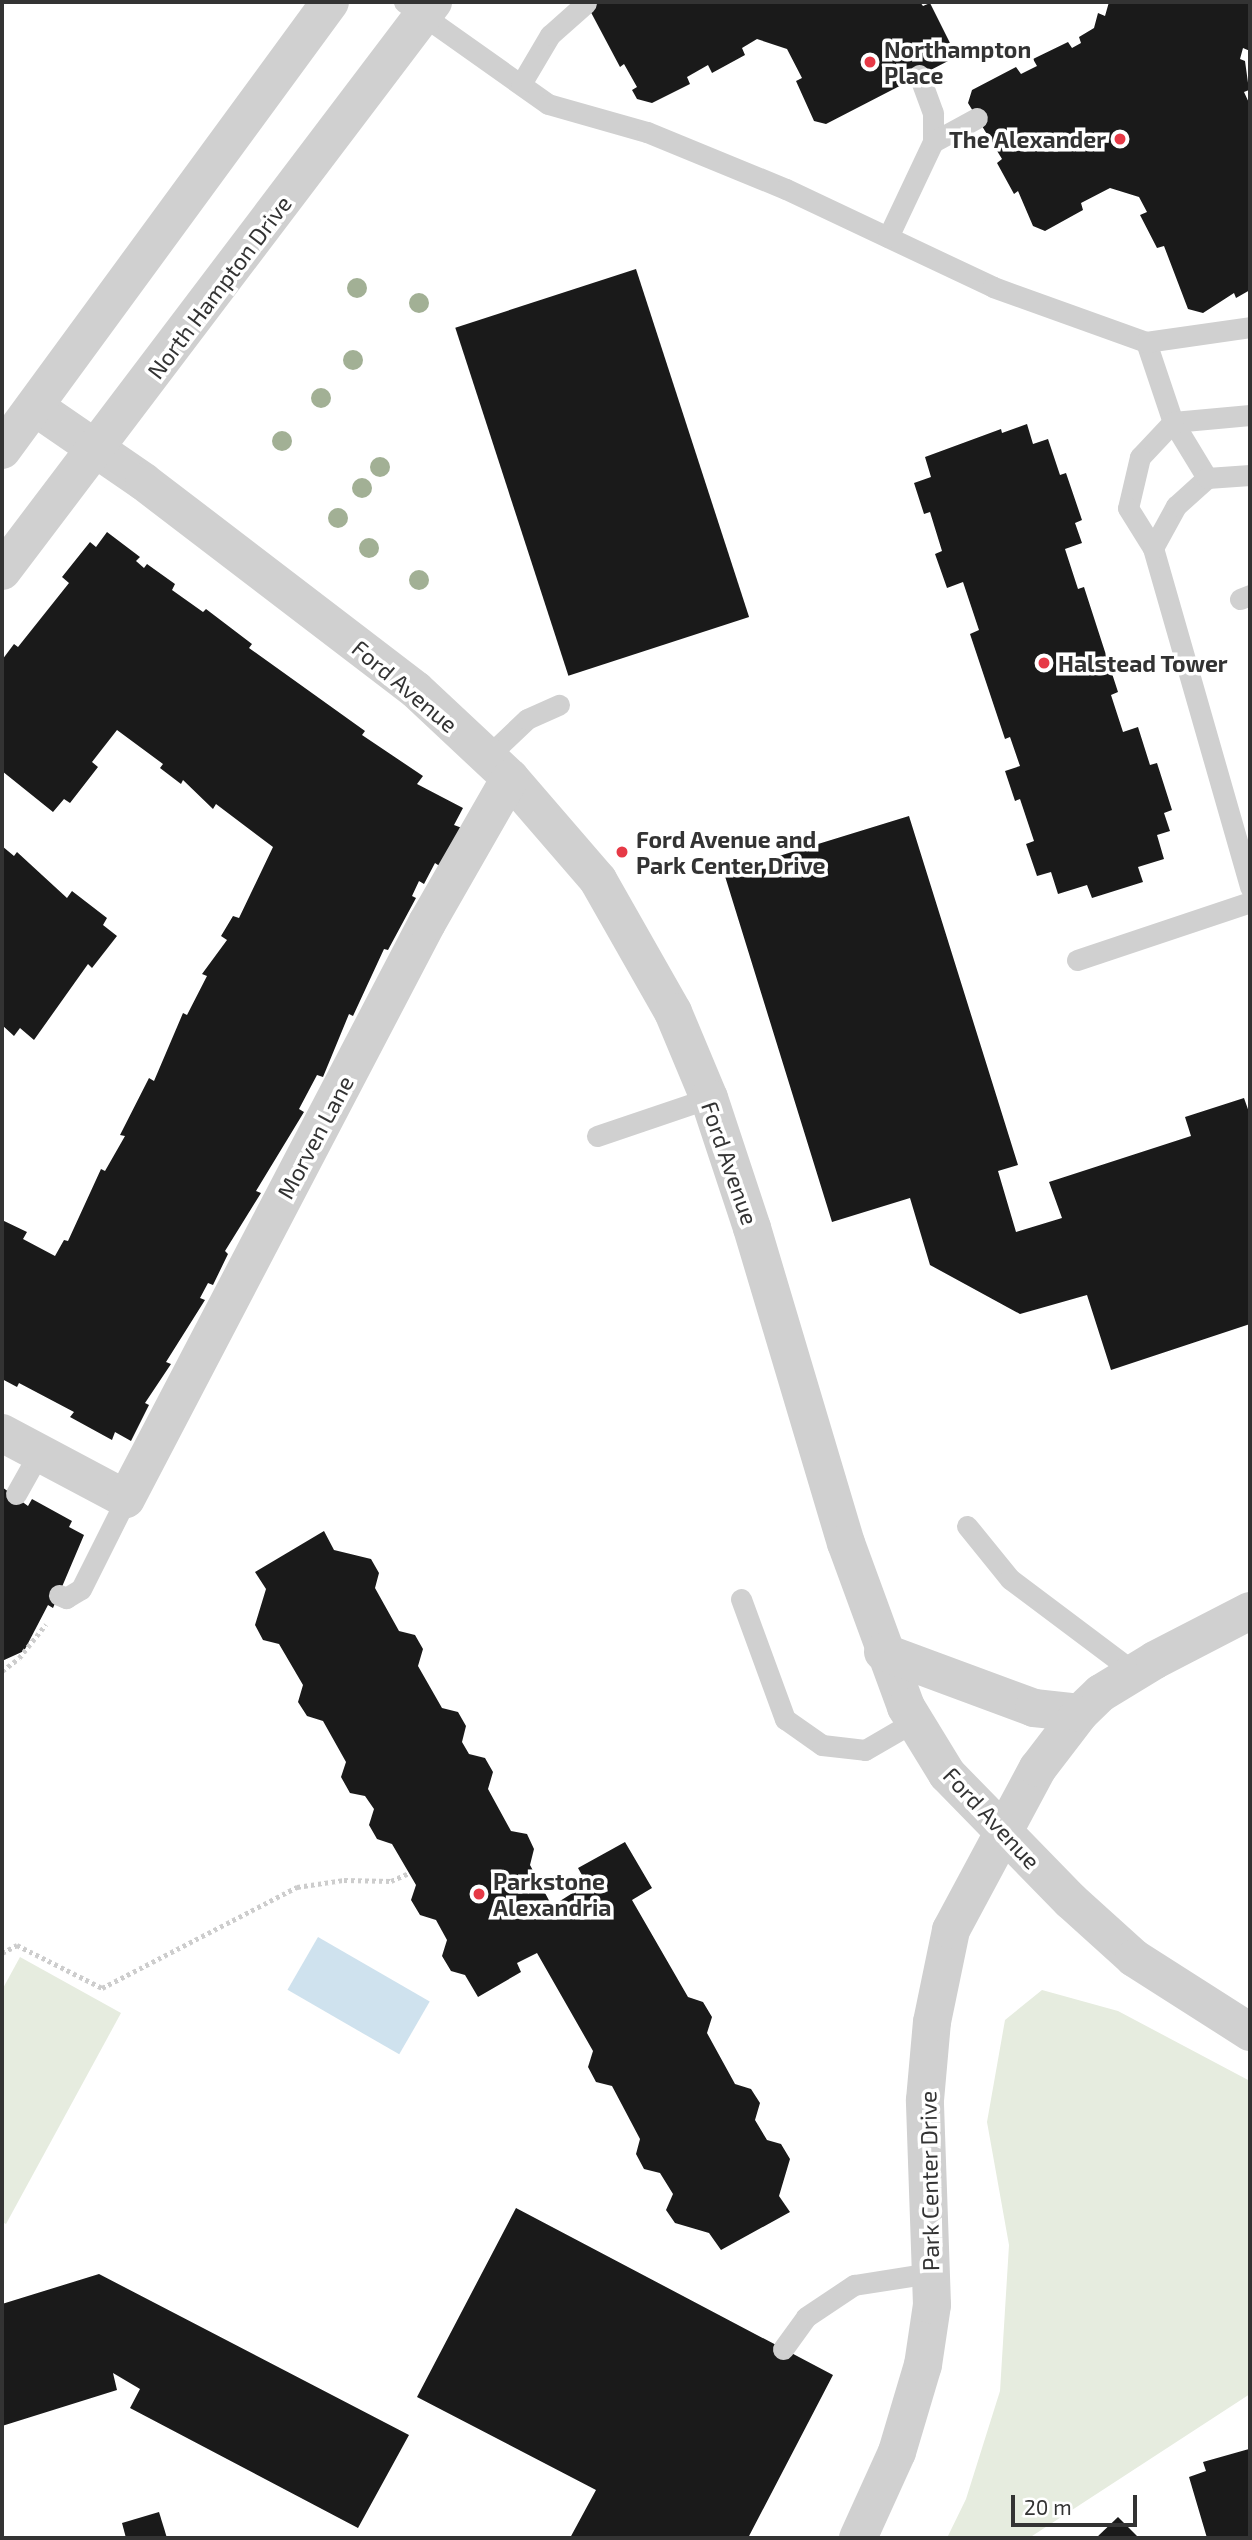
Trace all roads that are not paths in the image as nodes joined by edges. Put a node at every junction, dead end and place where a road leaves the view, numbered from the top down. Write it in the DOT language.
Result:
graph roads {
  1 [pos="330,2"];
  2 [pos="586,3"];
  3 [pos="420,6"];
  4 [pos="919,75"];
  5 [pos="521,85"];
  6 [pos="977,118"];
  7 [pos="933,142"];
  8 [pos="888,237"];
  9 [pos="1250,327"];
  10 [pos="1146,342"];
  11 [pos="35,407"];
  12 [pos="1250,415"];
  13 [pos="1173,422"];
  14 [pos="2,450"];
  15 [pos="97,452"];
  16 [pos="1250,475"];
  17 [pos="1207,478"];
  18 [pos="1153,548"];
  19 [pos="2,571"];
  20 [pos="559,705"];
  21 [pos="499,767"];
  22 [pos="1250,887"];
  23 [pos="1250,902"];
  24 [pos="1077,960"];
  25 [pos="709,1098"];
  26 [pos="597,1136"];
  27 [pos="2,1433"];
  28 [pos="39,1453"];
  29 [pos="16,1494"];
  30 [pos="126,1499"];
  31 [pos="967,1526"];
  32 [pos="63,1597"];
  33 [pos="741,1599"];
  34 [pos="1250,1611"];
  35 [pos="883,1652"];
  36 [pos="1135,1673"];
  37 [pos="1080,1713"];
  38 [pos="915,1721"];
  39 [pos="1002,1833"];
  40 [pos="1250,2032"];
  41 [pos="931,2273"];
  42 [pos="783,2348"];
  43 [pos="858,2538"];
  1 -- 11 [label="street"];
  2 -- 5 [label="lane"];
  3 -- 5 [label="lane"];
  3 -- 15 [label="street, North Hampton Drive"];
  4 -- 7 [label="lane"];
  5 -- 8 [label="lane"];
  6 -- 7 [label="lane"];
  7 -- 8 [label="lane"];
  8 -- 10 [label="lane"];
  9 -- 10 [label="lane"];
  10 -- 13 [label="lane"];
  11 -- 14 [label="street"];
  11 -- 15 [label="street, Ford Avenue"];
  12 -- 13 [label="lane"];
  13 -- 17 [label="lane"];
  13 -- 18 [label="lane"];
  15 -- 19 [label="street, North Hampton Drive"];
  15 -- 21 [label="street, Ford Avenue"];
  16 -- 17 [label="lane"];
  17 -- 18 [label="lane"];
  18 -- 22 [label="lane"];
  20 -- 21 [label="lane"];
  21 -- 25 [label="street, Ford Avenue"];
  21 -- 30 [label="street, Morven Lane"];
  23 -- 24 [label="lane"];
  25 -- 26 [label="lane"];
  25 -- 35 [label="street, Ford Avenue"];
  27 -- 28 [label="street"];
  28 -- 29 [label="lane"];
  28 -- 30 [label="street"];
  30 -- 32 [label="lane"];
  31 -- 36 [label="lane"];
  33 -- 38 [label="lane"];
  34 -- 36 [label="street, Park Center Drive"];
  35 -- 37 [label="street"];
  35 -- 38 [label="street, Ford Avenue"];
  36 -- 37 [label="street, Park Center Drive"];
  37 -- 39 [label="street, Park Center Drive"];
  38 -- 39 [label="street, Ford Avenue"];
  39 -- 40 [label="street, Ford Avenue"];
  39 -- 41 [label="street, Park Center Drive"];
  41 -- 42 [label="lane"];
  41 -- 43 [label="street, Park Center Drive"];
}
